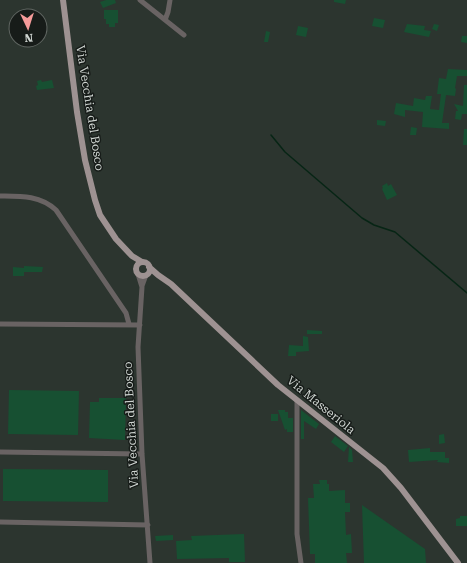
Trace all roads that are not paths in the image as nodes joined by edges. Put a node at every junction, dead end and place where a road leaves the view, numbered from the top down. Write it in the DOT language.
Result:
graph roads {
  1 [pos="63,0"];
  2 [pos="140,0"];
  3 [pos="170,0"];
  4 [pos="165,20"];
  5 [pos="184,35"];
  6 [pos="0,196"];
  7 [pos="132,256"];
  8 [pos="142,262"];
  9 [pos="149,267"];
  10 [pos="137,271"];
  11 [pos="146,275"];
  12 [pos="158,276"];
  13 [pos="142,287"];
  14 [pos="0,324"];
  15 [pos="129,324"];
  16 [pos="140,324"];
  17 [pos="297,401"];
  18 [pos="0,452"];
  19 [pos="142,454"];
  20 [pos="0,522"];
  21 [pos="148,525"];
  22 [pos="150,563"];
  23 [pos="301,563"];
  24 [pos="458,563"];
  1 -- 7 [label="main road, Via Vecchia del Bosco"];
  2 -- 4 [label="street"];
  3 -- 4 [label="street"];
  4 -- 5 [label="street"];
  6 -- 15 [label="street"];
  7 -- 8 [label="main road"];
  7 -- 10 [label="main road"];
  8 -- 9 [label="main road"];
  8 -- 10 [label="main road"];
  9 -- 11 [label="main road"];
  9 -- 12 [label="main road"];
  10 -- 11 [label="main road"];
  10 -- 13 [label="street"];
  11 -- 12 [label="main road"];
  11 -- 13 [label="street"];
  12 -- 17 [label="main road, Via Masseriola"];
  13 -- 16 [label="street, Via Vecchia del Bosco"];
  14 -- 15 [label="street"];
  15 -- 16 [label="street"];
  16 -- 19 [label="street, Via Vecchia del Bosco"];
  17 -- 23 [label="street"];
  17 -- 24 [label="main road, Via Masseriola"];
  18 -- 19 [label="street"];
  19 -- 21 [label="street, Via Vecchia del Bosco"];
  20 -- 21 [label="street"];
  21 -- 22 [label="street, Via Vecchia del Bosco"];
}
